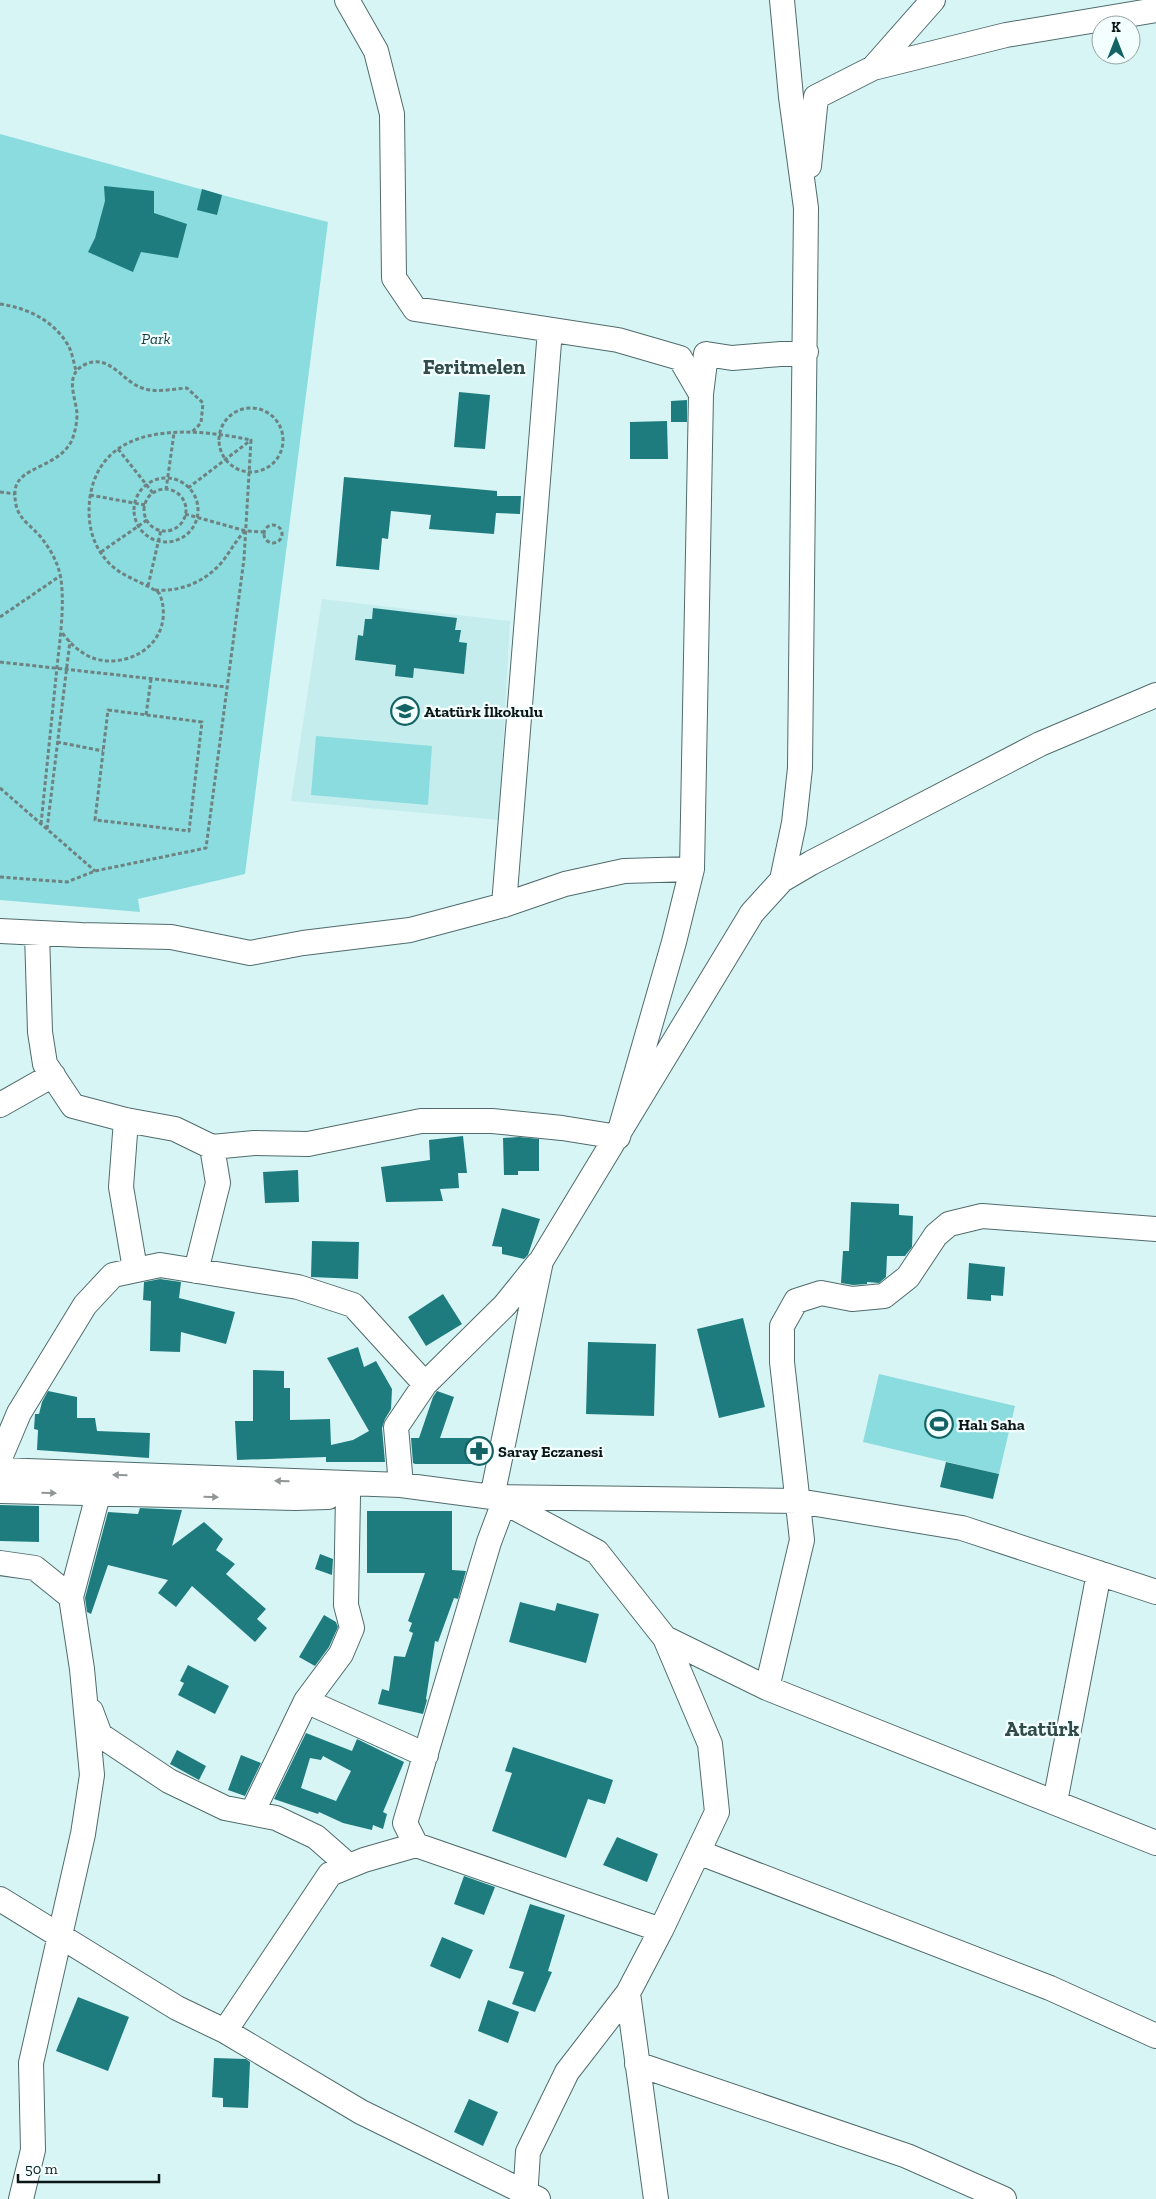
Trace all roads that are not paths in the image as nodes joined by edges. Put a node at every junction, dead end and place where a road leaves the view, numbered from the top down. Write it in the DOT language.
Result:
graph roads {
  1 [pos="347,0"];
  2 [pos="782,0"];
  3 [pos="933,0"];
  4 [pos="1156,10"];
  5 [pos="873,68"];
  6 [pos="806,208"];
  7 [pos="550,330"];
  8 [pos="806,352"];
  9 [pos="701,394"];
  10 [pos="1156,695"];
  11 [pos="692,869"];
  12 [pos="782,880"];
  13 [pos="504,905"];
  14 [pos="0,930"];
  15 [pos="37,933"];
  16 [pos="53,1075"];
  17 [pos="0,1106"];
  18 [pos="126,1120"];
  19 [pos="618,1137"];
  20 [pos="212,1147"];
  21 [pos="1156,1229"];
  22 [pos="541,1261"];
  23 [pos="135,1269"];
  24 [pos="196,1271"];
  25 [pos="425,1384"];
  26 [pos="0,1458"];
  27 [pos="0,1470"];
  28 [pos="401,1485"];
  29 [pos="0,1491"];
  30 [pos="98,1495"];
  31 [pos="348,1496"];
  32 [pos="498,1499"];
  33 [pos="798,1501"];
  34 [pos="0,1562"];
  35 [pos="1099,1573"];
  36 [pos="1156,1592"];
  37 [pos="71,1597"];
  38 [pos="665,1638"];
  39 [pos="766,1688"];
  40 [pos="84,1690"];
  41 [pos="306,1701"];
  42 [pos="426,1755"];
  43 [pos="1054,1802"];
  44 [pos="252,1813"];
  45 [pos="1156,1843"];
  46 [pos="416,1845"];
  47 [pos="698,1852"];
  48 [pos="349,1866"];
  49 [pos="0,1899"];
  50 [pos="661,1930"];
  51 [pos="60,1935"];
  52 [pos="628,1993"];
  53 [pos="225,2031"];
  54 [pos="1156,2036"];
  55 [pos="637,2064"];
  56 [pos="530,2197"];
  57 [pos="20,2199"];
  58 [pos="656,2199"];
  59 [pos="1004,2199"];
  1 -- 7 [label="street"];
  2 -- 6 [label="street"];
  3 -- 5 [label="street"];
  4 -- 5 [label="street"];
  5 -- 6 [label="street"];
  6 -- 8 [label="street"];
  7 -- 9 [label="street"];
  7 -- 13 [label="street"];
  8 -- 9 [label="street"];
  8 -- 12 [label="street"];
  9 -- 11 [label="street"];
  10 -- 12 [label="street"];
  11 -- 13 [label="street"];
  11 -- 19 [label="street"];
  12 -- 19 [label="street"];
  13 -- 15 [label="street"];
  14 -- 15 [label="street"];
  15 -- 16 [label="street"];
  16 -- 17 [label="street"];
  16 -- 18 [label="street"];
  18 -- 20 [label="street"];
  18 -- 23 [label="street"];
  19 -- 20 [label="street"];
  19 -- 22 [label="street"];
  20 -- 24 [label="street"];
  21 -- 33 [label="street"];
  22 -- 25 [label="street"];
  22 -- 32 [label="street"];
  23 -- 24 [label="street"];
  23 -- 26 [label="street"];
  24 -- 25 [label="street"];
  25 -- 28 [label="street"];
  28 -- 27 [label="street, one-way"];
  28 -- 31 [label="street"];
  28 -- 32 [label="street"];
  29 -- 30 [label="street, one-way"];
  30 -- 31 [label="street, one-way"];
  30 -- 37 [label="street"];
  31 -- 41 [label="street"];
  32 -- 33 [label="street"];
  32 -- 38 [label="street"];
  32 -- 42 [label="street"];
  33 -- 35 [label="street"];
  33 -- 39 [label="street"];
  34 -- 37 [label="street"];
  35 -- 36 [label="street"];
  35 -- 43 [label="street"];
  37 -- 40 [label="street"];
  38 -- 39 [label="street"];
  38 -- 47 [label="street"];
  39 -- 43 [label="street"];
  40 -- 44 [label="street"];
  40 -- 51 [label="street"];
  41 -- 42 [label="street"];
  41 -- 44 [label="street"];
  42 -- 46 [label="street"];
  43 -- 45 [label="street"];
  44 -- 48 [label="street"];
  46 -- 48 [label="street"];
  46 -- 50 [label="street"];
  47 -- 50 [label="street"];
  47 -- 54 [label="street"];
  48 -- 53 [label="street"];
  49 -- 51 [label="street"];
  50 -- 52 [label="street"];
  51 -- 53 [label="street"];
  51 -- 57 [label="street"];
  52 -- 55 [label="street"];
  52 -- 56 [label="street"];
  53 -- 56 [label="street"];
  55 -- 58 [label="street"];
  55 -- 59 [label="street"];
}
